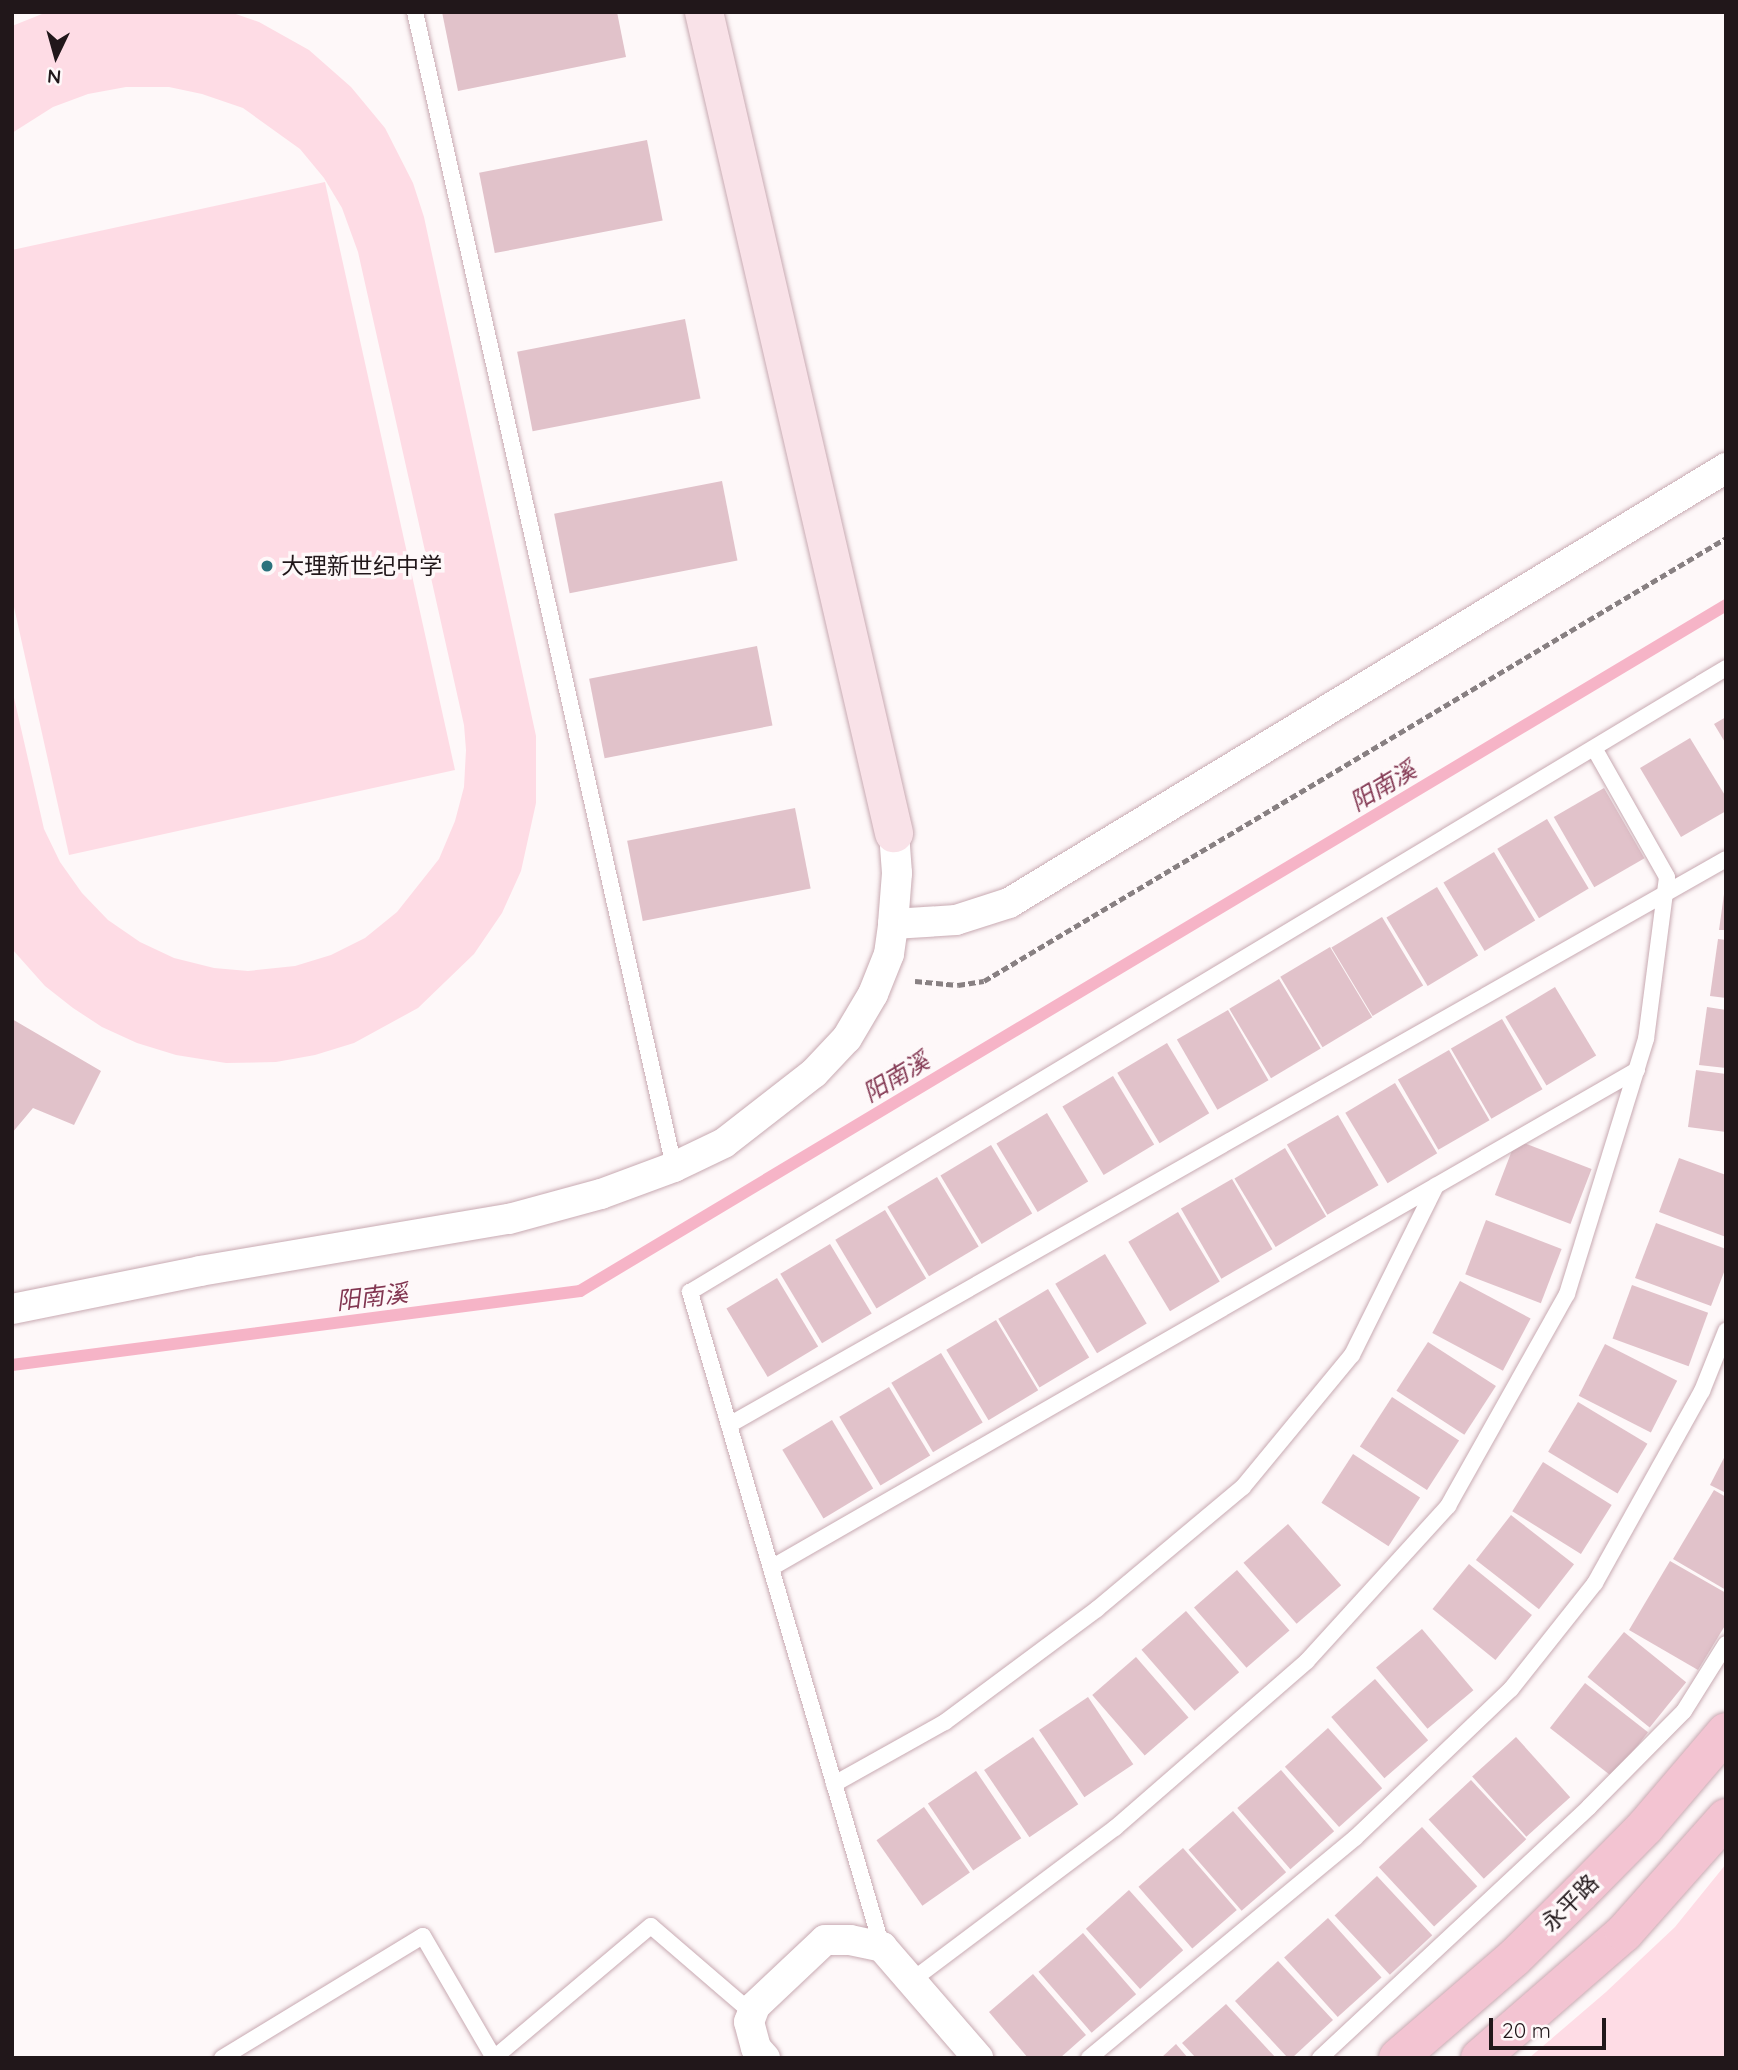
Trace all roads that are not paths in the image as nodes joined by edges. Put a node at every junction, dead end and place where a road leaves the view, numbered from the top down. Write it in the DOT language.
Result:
graph roads {
  1 [pos="415,12"];
  2 [pos="704,12"];
  3 [pos="1726,468"];
  4 [pos="1726,668"];
  5 [pos="1594,748"];
  6 [pos="894,833"];
  7 [pos="1726,859"];
  8 [pos="1665,894"];
  9 [pos="893,924"];
  10 [pos="1637,1070"];
  11 [pos="674,1167"];
  12 [pos="1436,1186"];
  13 [pos="12,1309"];
  14 [pos="1726,1331"];
  15 [pos="729,1425"];
  16 [pos="771,1569"];
  17 [pos="1726,1644"];
  18 [pos="1726,1732"];
  19 [pos="834,1784"];
  20 [pos="1726,1818"];
  21 [pos="881,1947"];
  22 [pos="911,1981"];
  23 [pos="752,2012"];
  24 [pos="222,2058"];
  25 [pos="494,2058"];
  26 [pos="765,2058"];
  27 [pos="978,2058"];
  28 [pos="1089,2058"];
  29 [pos="1320,2058"];
  30 [pos="1398,2058"];
  31 [pos="1480,2058"];
  1 -- 11 [label="lane"];
  2 -- 6 [label="street"];
  3 -- 9 [label="street"];
  4 -- 5 [label="lane"];
  5 -- 8 [label="lane"];
  5 -- 15 [label="lane"];
  6 -- 9 [label="street"];
  7 -- 8 [label="lane"];
  8 -- 10 [label="lane"];
  8 -- 15 [label="lane"];
  9 -- 11 [label="street"];
  10 -- 12 [label="lane"];
  10 -- 22 [label="lane"];
  11 -- 13 [label="street"];
  12 -- 16 [label="lane"];
  12 -- 19 [label="lane"];
  14 -- 28 [label="lane"];
  15 -- 16 [label="lane"];
  16 -- 19 [label="lane"];
  17 -- 29 [label="lane"];
  18 -- 30 [label="main road, 永平路"];
  19 -- 21 [label="lane"];
  20 -- 31 [label="main road"];
  21 -- 22 [label="street"];
  21 -- 23 [label="street"];
  22 -- 27 [label="street"];
  23 -- 25 [label="lane"];
  23 -- 26 [label="street"];
  24 -- 25 [label="lane"];
}
